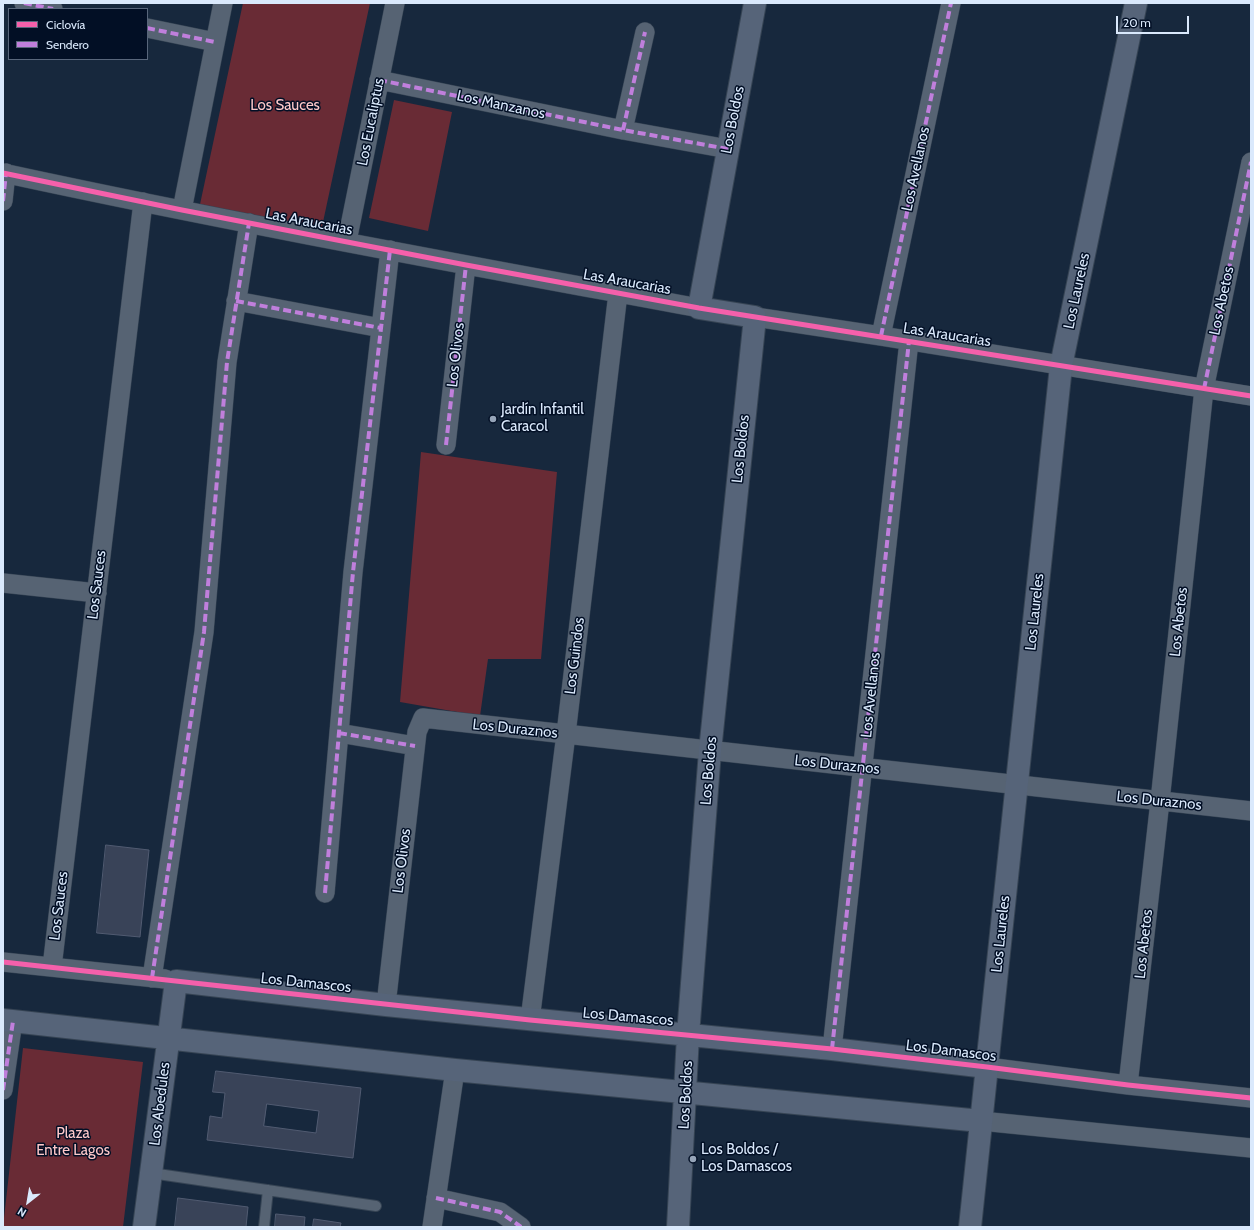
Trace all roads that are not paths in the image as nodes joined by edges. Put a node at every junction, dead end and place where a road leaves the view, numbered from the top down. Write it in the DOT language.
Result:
graph roads {
  1 [pos="24,3"];
  2 [pos="223,3"];
  3 [pos="395,3"];
  4 [pos="755,3"];
  5 [pos="950,3"];
  6 [pos="1136,3"];
  7 [pos="49,8"];
  8 [pos="148,28"];
  9 [pos="645,32"];
  10 [pos="215,42"];
  11 [pos="379,80"];
  12 [pos="623,130"];
  13 [pos="728,149"];
  14 [pos="1251,162"];
  15 [pos="5,173"];
  16 [pos="3,201"];
  17 [pos="143,202"];
  18 [pos="182,210"];
  19 [pos="249,223"];
  20 [pos="347,241"];
  21 [pos="390,250"];
  22 [pos="466,265"];
  23 [pos="618,293"];
  24 [pos="236,301"];
  25 [pos="700,308"];
  26 [pos="755,317"];
  27 [pos="381,328"];
  28 [pos="881,336"];
  29 [pos="909,341"];
  30 [pos="1061,366"];
  31 [pos="1204,389"];
  32 [pos="1251,396"];
  33 [pos="446,445"];
  34 [pos="3,582"];
  35 [pos="96,593"];
  36 [pos="423,718"];
  37 [pos="339,733"];
  38 [pos="566,734"];
  39 [pos="415,746"];
  40 [pos="710,750"];
  41 [pos="864,768"];
  42 [pos="1017,785"];
  43 [pos="1160,801"];
  44 [pos="1251,811"];
  45 [pos="325,893"];
  46 [pos="3,962"];
  47 [pos="52,967"];
  48 [pos="152,978"];
  49 [pos="176,981"];
  50 [pos="386,1004"];
  51 [pos="530,1020"];
  52 [pos="8,1021"];
  53 [pos="688,1035"];
  54 [pos="169,1038"];
  55 [pos="832,1049"];
  56 [pos="987,1066"];
  57 [pos="455,1070"];
  58 [pos="1128,1085"];
  59 [pos="3,1090"];
  60 [pos="686,1092"];
  61 [pos="1251,1098"];
  62 [pos="981,1121"];
  63 [pos="1251,1148"];
  64 [pos="151,1173"];
  65 [pos="268,1190"];
  66 [pos="436,1198"];
  67 [pos="376,1206"];
  68 [pos="144,1227"];
  69 [pos="264,1227"];
  70 [pos="432,1227"];
  71 [pos="521,1227"];
  72 [pos="678,1227"];
  73 [pos="970,1227"];
  1 -- 7 [label="street"];
  2 -- 10 [label="street"];
  3 -- 11 [label="street, Los Eucaliptus"];
  4 -- 13 [label="street, Los Boldos"];
  5 -- 28 [label="street, Los Avellanos"];
  6 -- 30 [label="street, Los Laureles"];
  8 -- 10 [label="street"];
  9 -- 12 [label="street"];
  10 -- 18 [label="street"];
  11 -- 12 [label="street, Los Manzanos"];
  11 -- 20 [label="street, Los Eucaliptus"];
  12 -- 13 [label="street, Los Manzanos"];
  13 -- 25 [label="street, Los Boldos"];
  14 -- 31 [label="street, Los Abetos"];
  15 -- 16 [label="street"];
  15 -- 17 [label="street, Las Araucarias"];
  17 -- 18 [label="street, Las Araucarias"];
  17 -- 35 [label="street, Los Sauces"];
  18 -- 19 [label="street, Las Araucarias"];
  19 -- 20 [label="street, Las Araucarias"];
  19 -- 24 [label="street"];
  20 -- 21 [label="street, Las Araucarias"];
  21 -- 22 [label="street, Las Araucarias"];
  21 -- 27 [label="street"];
  22 -- 23 [label="street, Las Araucarias"];
  22 -- 33 [label="street, Los Olivos"];
  23 -- 25 [label="street, Las Araucarias"];
  23 -- 38 [label="street, Los Guindos"];
  24 -- 27 [label="street"];
  24 -- 48 [label="street"];
  25 -- 26 [label="street, Las Araucarias"];
  26 -- 28 [label="street, Las Araucarias"];
  26 -- 40 [label="street, Los Boldos"];
  27 -- 37 [label="street"];
  28 -- 29 [label="street, Las Araucarias"];
  29 -- 30 [label="street, Las Araucarias"];
  29 -- 41 [label="street, Los Avellanos"];
  30 -- 31 [label="street, Las Araucarias"];
  30 -- 42 [label="street, Los Laureles"];
  31 -- 32 [label="street, Las Araucarias"];
  31 -- 43 [label="street, Los Abetos"];
  34 -- 35 [label="street"];
  35 -- 47 [label="street, Los Sauces"];
  36 -- 38 [label="street, Los Duraznos"];
  36 -- 39 [label="street, Los Olivos"];
  37 -- 39 [label="street"];
  37 -- 45 [label="street"];
  38 -- 40 [label="street, Los Duraznos"];
  38 -- 51 [label="street, Los Guindos"];
  39 -- 50 [label="street, Los Olivos"];
  40 -- 41 [label="street, Los Duraznos"];
  40 -- 53 [label="street, Los Boldos"];
  41 -- 42 [label="street, Los Duraznos"];
  41 -- 55 [label="street, Los Avellanos"];
  42 -- 43 [label="street, Los Duraznos"];
  42 -- 56 [label="street, Los Laureles"];
  43 -- 44 [label="street, Los Duraznos"];
  43 -- 58 [label="street, Los Abetos"];
  46 -- 47 [label="street, Los Damascos"];
  47 -- 48 [label="street, Los Damascos"];
  48 -- 49 [label="street, Los Damascos"];
  49 -- 50 [label="street, Los Damascos"];
  49 -- 54 [label="street, Los Abedules"];
  50 -- 51 [label="street, Los Damascos"];
  51 -- 53 [label="street, Los Damascos"];
  52 -- 54 [label="street"];
  52 -- 59 [label="street"];
  53 -- 55 [label="street, Los Damascos"];
  53 -- 60 [label="street, Los Boldos"];
  54 -- 57 [label="street"];
  54 -- 64 [label="street, Los Abedules"];
  55 -- 56 [label="street, Los Damascos"];
  56 -- 58 [label="street, Los Damascos"];
  56 -- 62 [label="street, Los Laureles"];
  57 -- 60 [label="street"];
  57 -- 66 [label="street"];
  58 -- 61 [label="street, Los Damascos"];
  60 -- 62 [label="street"];
  60 -- 72 [label="street, Los Boldos"];
  62 -- 63 [label="street"];
  62 -- 73 [label="street, Los Laureles"];
  64 -- 65 [label="lane"];
  64 -- 68 [label="street, Los Abedules"];
  65 -- 67 [label="lane"];
  65 -- 69 [label="lane"];
  66 -- 70 [label="street"];
  66 -- 71 [label="street"];
}
